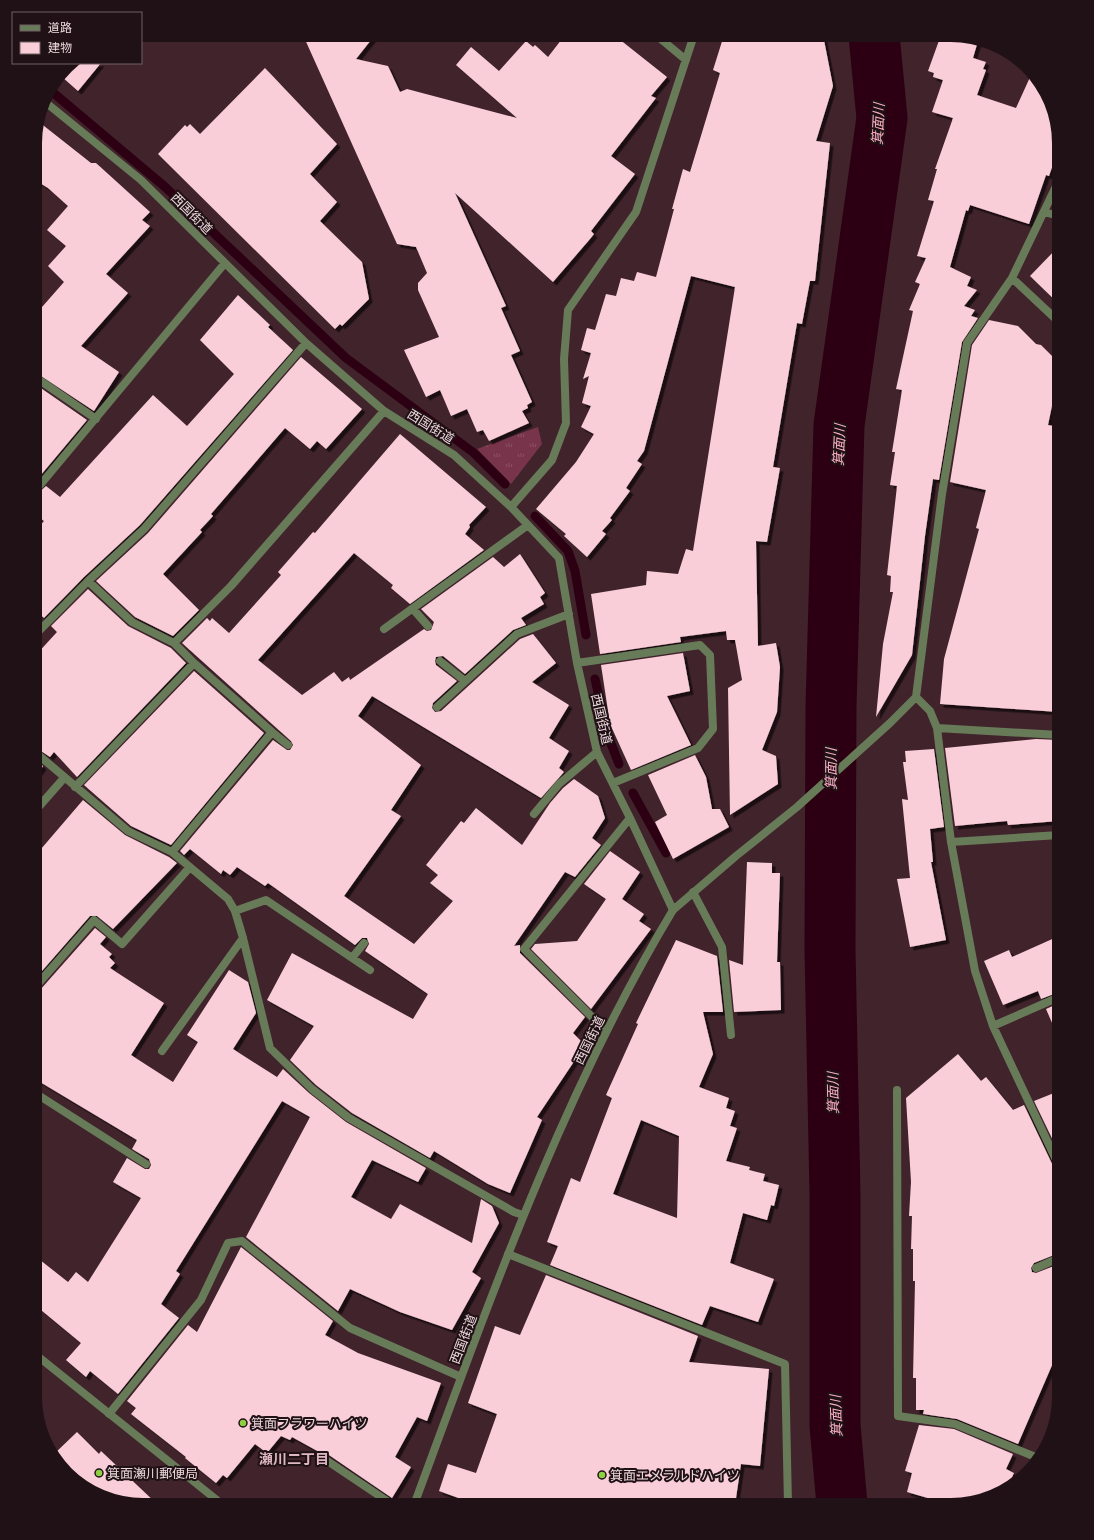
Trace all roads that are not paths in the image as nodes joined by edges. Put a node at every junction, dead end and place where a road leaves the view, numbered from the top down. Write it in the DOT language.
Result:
graph roads {
  1 [pos="664,42"];
  2 [pos="692,42"];
  3 [pos="686,60"];
  4 [pos="49,105"];
  5 [pos="1052,195"];
  6 [pos="1044,212"];
  7 [pos="1052,214"];
  8 [pos="224,263"];
  9 [pos="1012,278"];
  10 [pos="1052,315"];
  11 [pos="306,343"];
  12 [pos="42,382"];
  13 [pos="384,411"];
  14 [pos="96,419"];
  15 [pos="42,483"];
  16 [pos="511,507"];
  17 [pos="528,525"];
  18 [pos="88,581"];
  19 [pos="412,609"];
  20 [pos="569,614"];
  21 [pos="428,626"];
  22 [pos="42,628"];
  23 [pos="384,629"];
  24 [pos="174,643"];
  25 [pos="440,661"];
  26 [pos="194,663"];
  27 [pos="577,663"];
  28 [pos="465,681"];
  29 [pos="916,697"];
  30 [pos="437,707"];
  31 [pos="937,728"];
  32 [pos="272,732"];
  33 [pos="1052,735"];
  34 [pos="288,745"];
  35 [pos="597,752"];
  36 [pos="42,758"];
  37 [pos="64,778"];
  38 [pos="612,783"];
  39 [pos="75,787"];
  40 [pos="42,803"];
  41 [pos="534,814"];
  42 [pos="630,818"];
  43 [pos="1052,835"];
  44 [pos="952,842"];
  45 [pos="172,852"];
  46 [pos="190,867"];
  47 [pos="693,892"];
  48 [pos="672,910"];
  49 [pos="235,911"];
  50 [pos="243,938"];
  51 [pos="364,943"];
  52 [pos="352,958"];
  53 [pos="370,970"];
  54 [pos="42,979"];
  55 [pos="1052,1000"];
  56 [pos="993,1026"];
  57 [pos="606,1031"];
  58 [pos="731,1035"];
  59 [pos="162,1051"];
  60 [pos="897,1090"];
  61 [pos="42,1097"];
  62 [pos="1052,1151"];
  63 [pos="146,1164"];
  64 [pos="523,1215"];
  65 [pos="508,1254"];
  66 [pos="1052,1261"];
  67 [pos="1036,1268"];
  68 [pos="42,1360"];
  69 [pos="461,1377"];
  70 [pos="109,1414"];
  71 [pos="1033,1456"];
  72 [pos="323,1458"];
  73 [pos="214,1498"];
  74 [pos="383,1498"];
  75 [pos="417,1498"];
  76 [pos="788,1498"];
  1 -- 3 [label="street"];
  2 -- 3 [label="street"];
  3 -- 16 [label="street"];
  4 -- 8 [label="street, 西国街道"];
  5 -- 6 [label="street"];
  6 -- 7 [label="street"];
  6 -- 9 [label="street"];
  8 -- 11 [label="street, 西国街道"];
  8 -- 14 [label="street"];
  9 -- 10 [label="street"];
  9 -- 29 [label="street"];
  11 -- 13 [label="street, 西国街道"];
  11 -- 18 [label="street"];
  12 -- 14 [label="street"];
  13 -- 16 [label="street, 西国街道"];
  13 -- 24 [label="street"];
  14 -- 15 [label="street"];
  16 -- 17 [label="street, 西国街道"];
  17 -- 19 [label="street"];
  17 -- 20 [label="street, 西国街道"];
  18 -- 22 [label="street"];
  18 -- 24 [label="street"];
  19 -- 21 [label="street"];
  19 -- 23 [label="street"];
  20 -- 27 [label="street, 西国街道"];
  20 -- 28 [label="street"];
  24 -- 26 [label="street"];
  25 -- 28 [label="street"];
  26 -- 32 [label="street"];
  26 -- 39 [label="street"];
  27 -- 35 [label="street, 西国街道"];
  27 -- 38 [label="street"];
  28 -- 30 [label="street"];
  29 -- 31 [label="street"];
  29 -- 47 [label="street"];
  31 -- 33 [label="street"];
  31 -- 44 [label="street"];
  32 -- 34 [label="street"];
  32 -- 45 [label="street"];
  35 -- 38 [label="street, 西国街道"];
  35 -- 41 [label="street"];
  36 -- 37 [label="street"];
  37 -- 39 [label="street"];
  37 -- 40 [label="street"];
  38 -- 42 [label="street, 西国街道"];
  39 -- 45 [label="street"];
  42 -- 48 [label="street, 西国街道"];
  42 -- 57 [label="street"];
  43 -- 44 [label="street"];
  44 -- 56 [label="street"];
  45 -- 46 [label="street"];
  46 -- 49 [label="street"];
  46 -- 54 [label="street"];
  47 -- 48 [label="street"];
  47 -- 58 [label="street"];
  48 -- 57 [label="street, 西国街道"];
  49 -- 50 [label="street"];
  49 -- 52 [label="street"];
  50 -- 59 [label="street"];
  50 -- 64 [label="street"];
  51 -- 52 [label="street"];
  52 -- 53 [label="street"];
  55 -- 56 [label="street"];
  56 -- 62 [label="street"];
  57 -- 64 [label="street, 西国街道"];
  60 -- 71 [label="street"];
  61 -- 63 [label="street"];
  64 -- 65 [label="street, 西国街道"];
  65 -- 69 [label="street, 西国街道"];
  65 -- 76 [label="street"];
  66 -- 67 [label="street"];
  68 -- 70 [label="street"];
  69 -- 70 [label="street"];
  69 -- 75 [label="street, 西国街道"];
  70 -- 73 [label="street"];
  72 -- 74 [label="street"];
}
